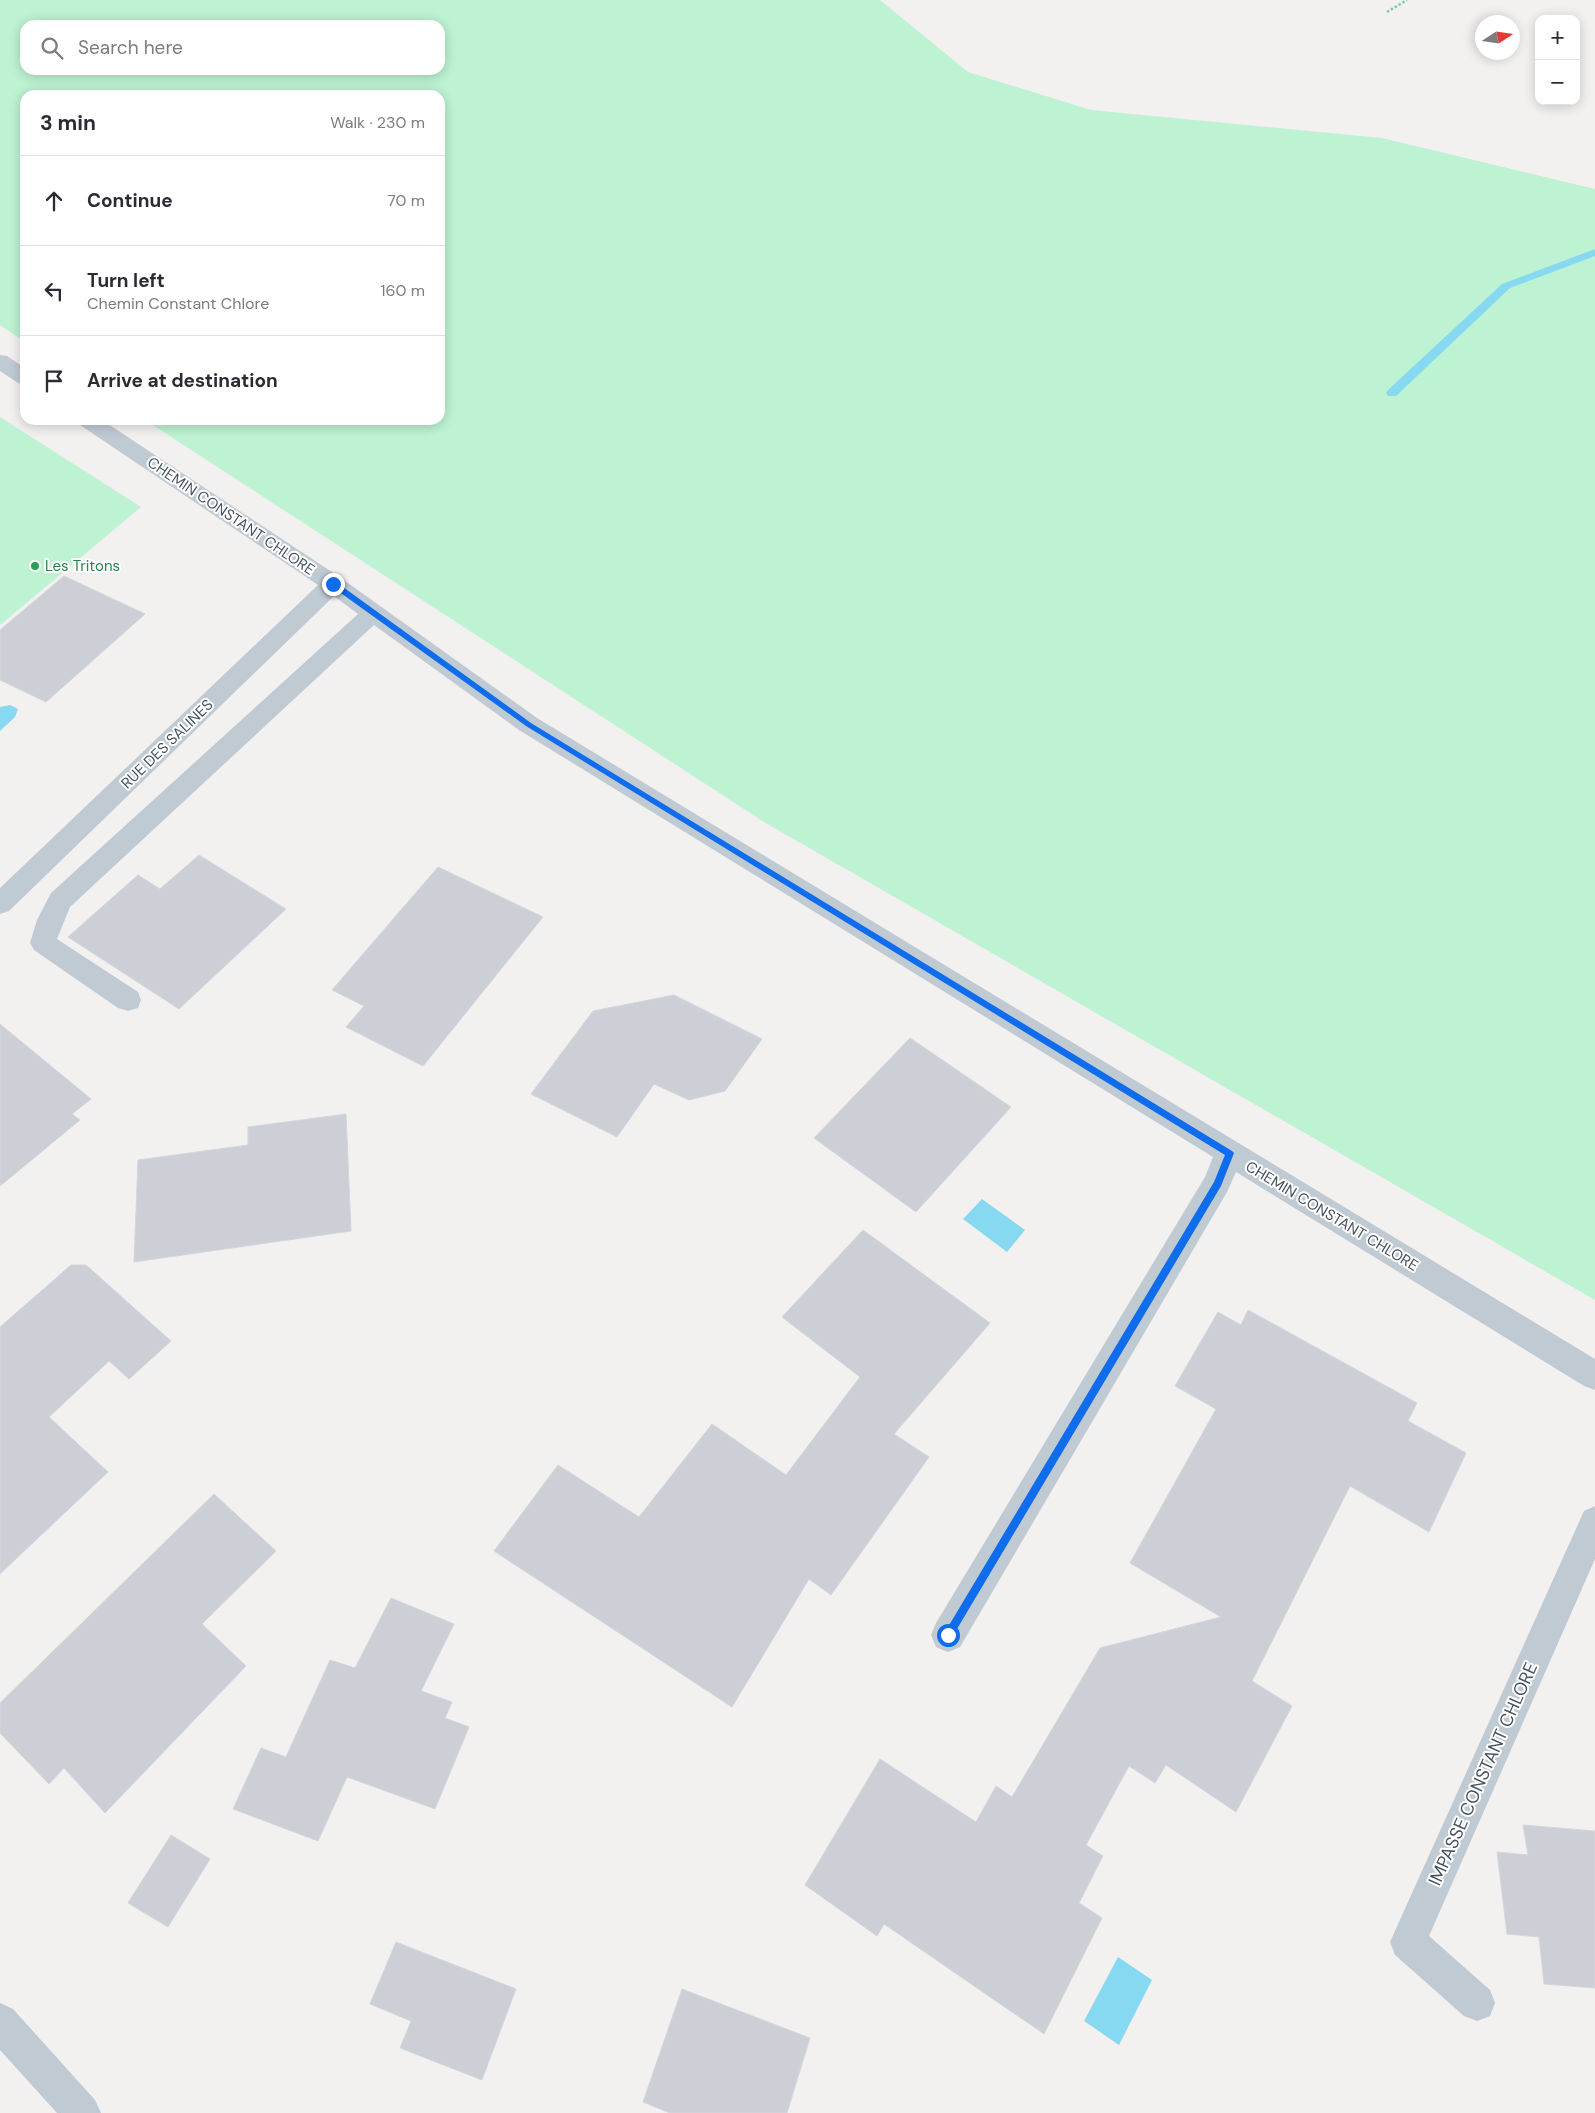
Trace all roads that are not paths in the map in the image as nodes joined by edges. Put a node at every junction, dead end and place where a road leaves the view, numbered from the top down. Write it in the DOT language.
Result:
graph roads {
  1 [pos="0,361"];
  2 [pos="20,375"];
  3 [pos="94,425"];
  4 [pos="333,584"];
  5 [pos="374,613"];
  6 [pos="0,904"];
  7 [pos="128,1000"];
  8 [pos="1229,1153"];
  9 [pos="1595,1376"];
  10 [pos="1595,1522"];
  11 [pos="948,1635"];
  12 [pos="1477,2003"];
  13 [pos="0,2022"];
  14 [pos="82,2113"];
  1 -- 2 [label="street"];
  3 -- 4 [label="street, CHEMIN CONSTANT CHLORE"];
  4 -- 5 [label="street, CHEMIN CONSTANT CHLORE"];
  4 -- 6 [label="street, RUE DES SALINES"];
  5 -- 7 [label="street"];
  5 -- 8 [label="street, CHEMIN CONSTANT CHLORE"];
  8 -- 9 [label="street, CHEMIN CONSTANT CHLORE"];
  8 -- 11 [label="street"];
  10 -- 12 [label="street, IMPASSE CONSTANT CHLORE"];
  13 -- 14 [label="street"];
}
